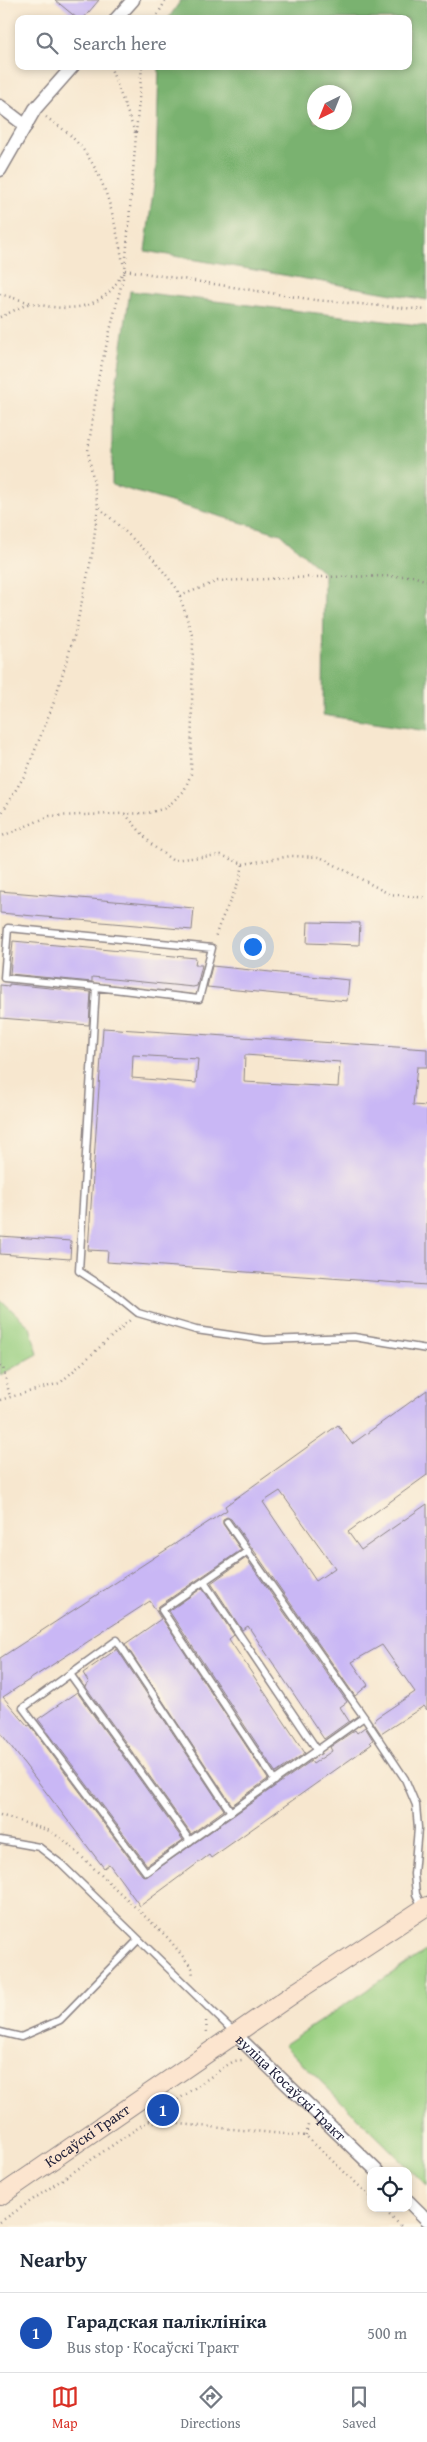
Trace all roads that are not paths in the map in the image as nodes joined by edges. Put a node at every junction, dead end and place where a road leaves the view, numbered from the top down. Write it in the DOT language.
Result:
graph roads {
  1 [pos="133,0"];
  2 [pos="120,15"];
  3 [pos="69,70"];
  4 [pos="0,106"];
  5 [pos="26,126"];
  6 [pos="0,170"];
  7 [pos="96,986"];
  8 [pos="427,1349"];
  9 [pos="227,1522"];
  10 [pos="248,1551"];
  11 [pos="204,1582"];
  12 [pos="70,1674"];
  13 [pos="364,1717"];
  14 [pos="318,1751"];
  15 [pos="275,1781"];
  16 [pos="231,1812"];
  17 [pos="0,1840"];
  18 [pos="190,1841"];
  19 [pos="425,1907"];
  20 [pos="138,1940"];
  21 [pos="0,2032"];
  22 [pos="236,2035"];
  23 [pos="199,2060"];
  24 [pos="373,2167"];
  25 [pos="0,2196"];
  26 [pos="412,2205"];
  27 [pos="427,2220"];
  1 -- 2 [label="street"];
  3 -- 5 [label="street"];
  4 -- 5 [label="street"];
  5 -- 6 [label="street"];
  7 -- 7 [label="lane"];
  7 -- 8 [label="lane"];
  9 -- 10 [label="lane"];
  10 -- 11 [label="lane"];
  10 -- 13 [label="lane"];
  11 -- 14 [label="lane"];
  11 -- 15 [label="lane"];
  12 -- 16 [label="lane"];
  12 -- 18 [label="lane"];
  12 -- 18 [label="lane"];
  13 -- 14 [label="lane"];
  13 -- 19 [label="lane"];
  14 -- 15 [label="lane"];
  15 -- 16 [label="lane"];
  16 -- 18 [label="lane"];
  17 -- 20 [label="lane"];
  19 -- 22 [label="main road"];
  20 -- 21 [label="lane"];
  20 -- 22 [label="lane"];
  22 -- 23 [label="main road, вуліца Косаўскі Тракт"];
  22 -- 24 [label="street, вуліца Косаўскі Тракт"];
  23 -- 25 [label="main road, Косаўскі Тракт"];
  26 -- 27 [label="street"];
}
